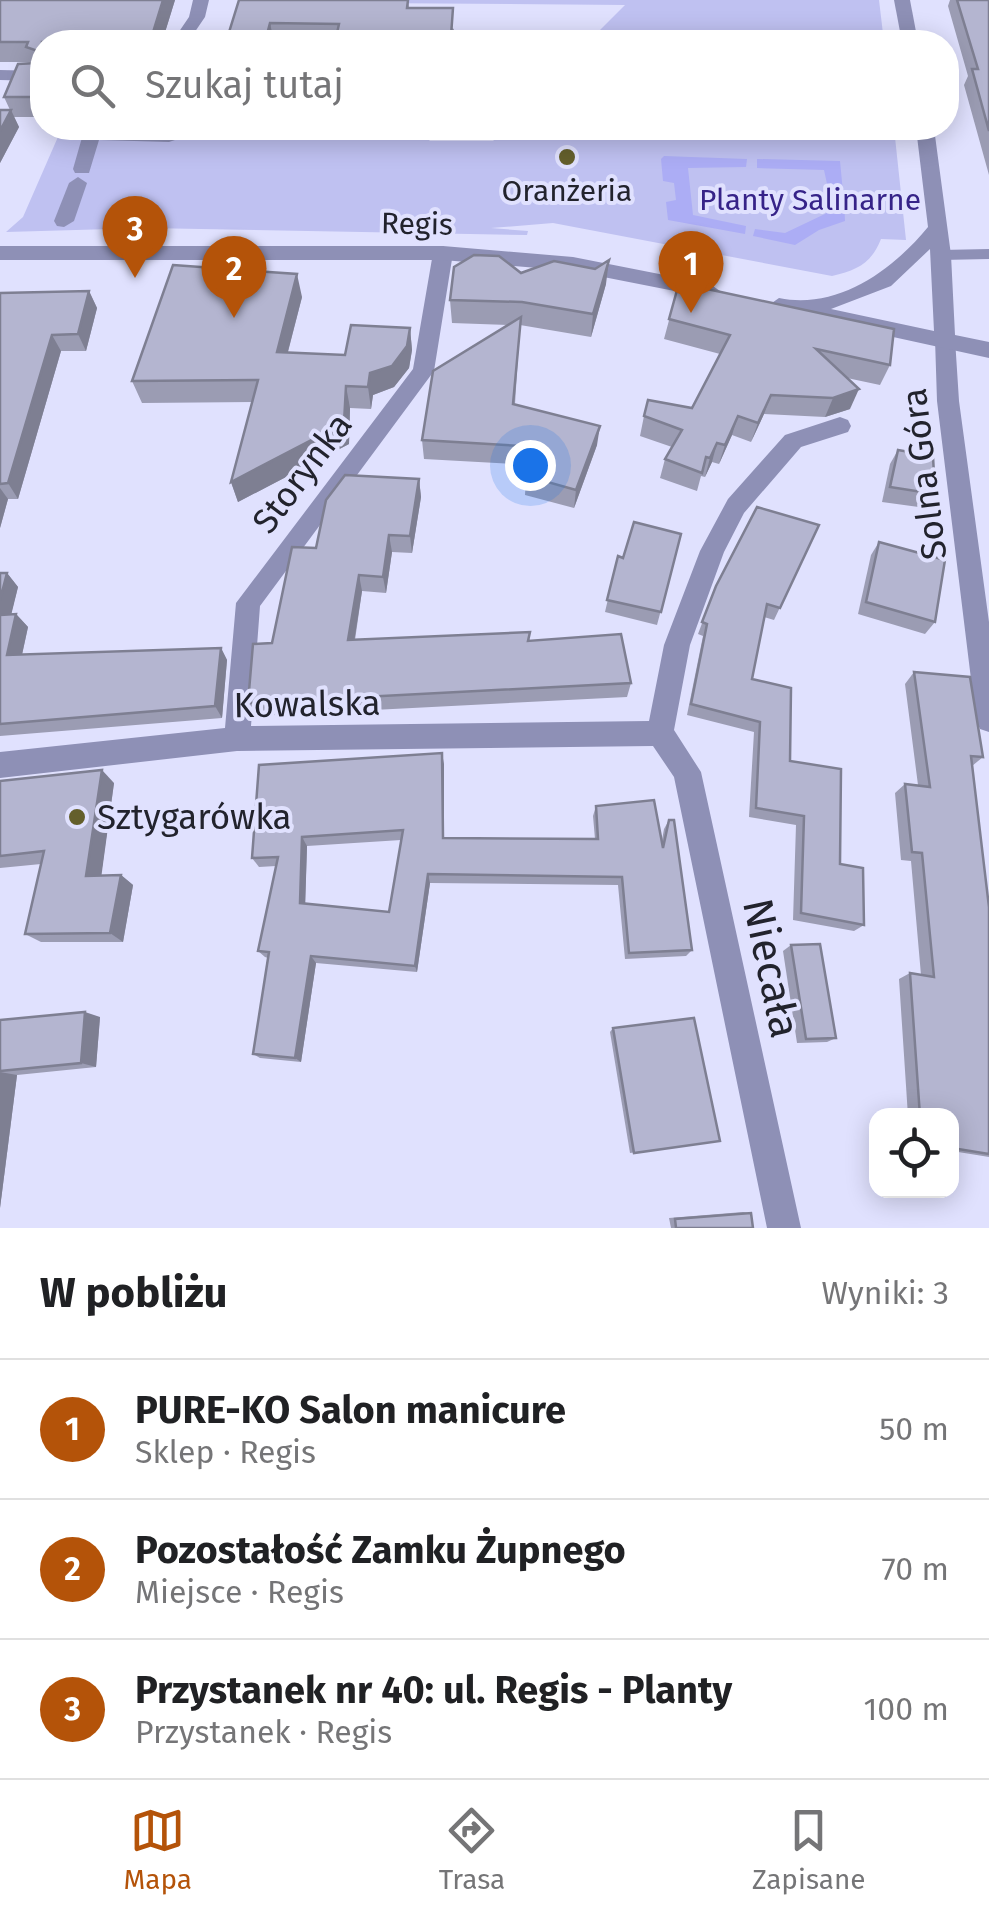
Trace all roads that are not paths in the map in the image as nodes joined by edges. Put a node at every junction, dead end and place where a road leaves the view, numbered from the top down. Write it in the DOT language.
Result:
graph roads {
  1 [pos="201,0"];
  2 [pos="902,0"];
  3 [pos="188,30"];
  4 [pos="908,30"];
  5 [pos="0,76"];
  6 [pos="30,76"];
  7 [pos="90,140"];
  8 [pos="927,140"];
  9 [pos="64,221"];
  10 [pos="938,227"];
  11 [pos="0,253"];
  12 [pos="442,253"];
  13 [pos="989,254"];
  14 [pos="942,255"];
  15 [pos="723,293"];
  16 [pos="757,301"];
  17 [pos="792,308"];
  18 [pos="944,339"];
  19 [pos="989,350"];
  20 [pos="840,426"];
  21 [pos="989,720"];
  22 [pos="660,734"];
  23 [pos="237,739"];
  24 [pos="0,765"];
  25 [pos="784,1228"];
  1 -- 3 [label="street"];
  2 -- 4 [label="street"];
  5 -- 6 [label="street"];
  7 -- 9 [label="street"];
  8 -- 10 [label="street, Solna Góra"];
  10 -- 14 [label="street, Solna Góra"];
  10 -- 17 [label="street"];
  11 -- 12 [label="street, Regis"];
  12 -- 15 [label="street, Regis"];
  12 -- 23 [label="street, Storynka"];
  13 -- 14 [label="lane"];
  14 -- 18 [label="street, Solna Góra"];
  16 -- 17 [label="street"];
  17 -- 18 [label="street"];
  18 -- 19 [label="street"];
  18 -- 21 [label="street, Solna Góra"];
  20 -- 22 [label="street"];
  22 -- 23 [label="street, Kowalska"];
  22 -- 25 [label="street, Niecała"];
  23 -- 24 [label="street, Kowalska"];
}
